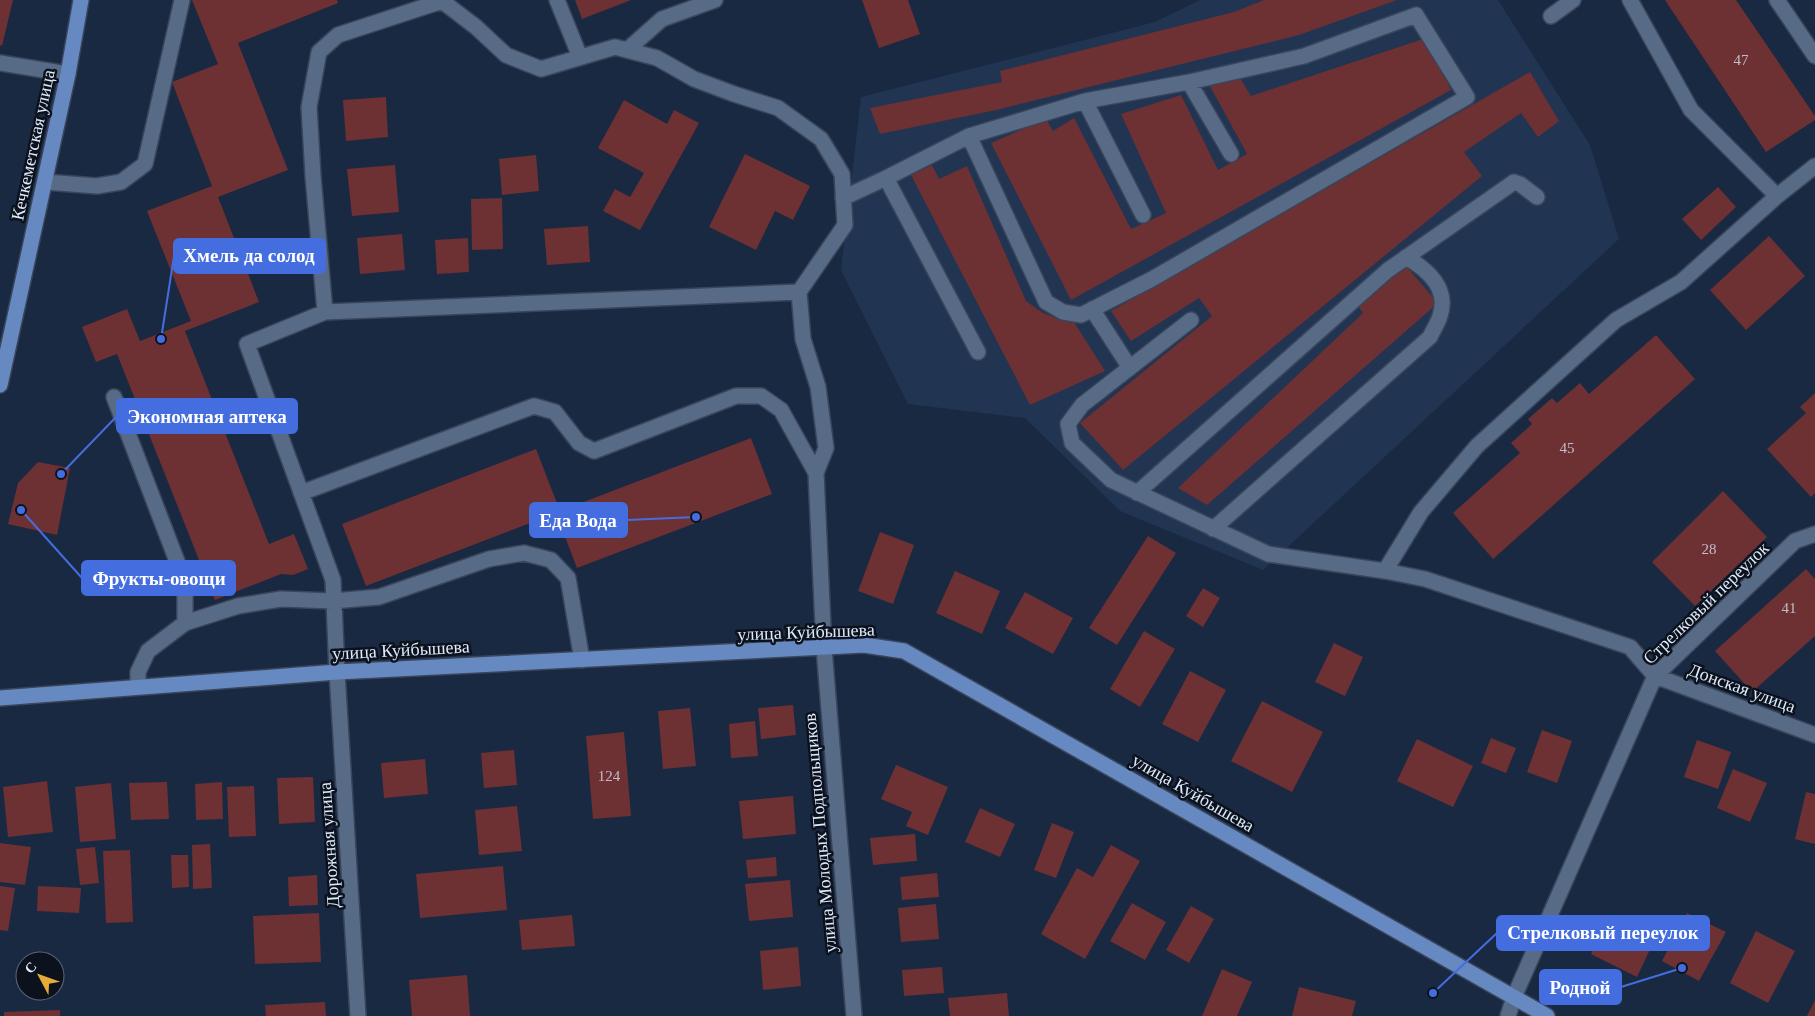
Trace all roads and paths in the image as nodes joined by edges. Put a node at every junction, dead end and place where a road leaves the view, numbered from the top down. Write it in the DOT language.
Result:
graph roads {
  1 [pos="81,0"];
  2 [pos="182,0"];
  3 [pos="557,0"];
  4 [pos="715,0"];
  5 [pos="1573,0"];
  6 [pos="1630,0"];
  7 [pos="1777,0"];
  8 [pos="1551,16"];
  9 [pos="627,50"];
  10 [pos="1815,56"];
  11 [pos="580,57"];
  12 [pos="0,62"];
  13 [pos="68,74"];
  14 [pos="1189,82"];
  15 [pos="1085,101"];
  16 [pos="969,136"];
  17 [pos="1231,154"];
  18 [pos="1815,166"];
  19 [pos="886,178"];
  20 [pos="45,182"];
  21 [pos="1777,196"];
  22 [pos="1537,197"];
  23 [pos="843,198"];
  24 [pos="1143,215"];
  25 [pos="1406,258"];
  26 [pos="800,292"];
  27 [pos="1092,309"];
  28 [pos="324,312"];
  29 [pos="1191,320"];
  30 [pos="978,352"];
  31 [pos="1130,368"];
  32 [pos="0,385"];
  33 [pos="114,397"];
  34 [pos="816,473"];
  35 [pos="301,493"];
  36 [pos="1137,494"];
  37 [pos="1213,529"];
  38 [pos="1815,534"];
  39 [pos="1385,571"];
  40 [pos="333,601"];
  41 [pos="185,623"];
  42 [pos="824,648"];
  43 [pos="582,660"];
  44 [pos="336,672"];
  45 [pos="1655,676"];
  46 [pos="138,687"];
  47 [pos="0,698"];
  48 [pos="1815,735"];
  49 [pos="1514,997"];
  50 [pos="358,1016"];
  51 [pos="854,1016"];
  52 [pos="1508,1016"];
  53 [pos="1547,1016"];
  1 -- 13 [label="main road, Кечкеметская улица"];
  2 -- 20 [label="street"];
  3 -- 11 [label="street"];
  4 -- 9 [label="street"];
  5 -- 8 [label="street"];
  6 -- 21 [label="street"];
  7 -- 10 [label="street"];
  9 -- 11 [label="street"];
  9 -- 23 [label="street"];
  11 -- 28 [label="street"];
  12 -- 13 [label="street"];
  13 -- 20 [label="main road, Кечкеметская улица"];
  14 -- 15 [label="street"];
  14 -- 17 [label="street"];
  14 -- 27 [label="street"];
  15 -- 16 [label="street"];
  15 -- 24 [label="street"];
  16 -- 19 [label="street"];
  16 -- 27 [label="street"];
  18 -- 21 [label="street"];
  19 -- 23 [label="street"];
  19 -- 30 [label="street"];
  20 -- 32 [label="main road, Кечкеметская улица"];
  21 -- 39 [label="street"];
  22 -- 25 [label="street"];
  23 -- 26 [label="street"];
  25 -- 36 [label="street"];
  25 -- 37 [label="street"];
  26 -- 28 [label="street"];
  26 -- 34 [label="street"];
  27 -- 31 [label="street"];
  28 -- 35 [label="street, Дорожная улица"];
  29 -- 31 [label="street"];
  31 -- 36 [label="street"];
  33 -- 41 [label="street"];
  34 -- 35 [label="street"];
  34 -- 42 [label="street, улица Молодых Подпольщиков"];
  35 -- 40 [label="street, Дорожная улица"];
  36 -- 37 [label="street"];
  37 -- 39 [label="street"];
  38 -- 45 [label="street, Стрелковый переулок"];
  39 -- 45 [label="street"];
  40 -- 41 [label="street"];
  40 -- 43 [label="street"];
  40 -- 44 [label="street, Дорожная улица"];
  41 -- 46 [label="street"];
  42 -- 43 [label="main road, улица Куйбышева"];
  42 -- 49 [label="main road, улица Куйбышева"];
  42 -- 51 [label="street, улица Молодых Подпольщиков"];
  43 -- 44 [label="main road, улица Куйбышева"];
  44 -- 46 [label="main road, улица Куйбышева"];
  44 -- 50 [label="street, Дорожная улица"];
  45 -- 48 [label="street, Донская улица"];
  45 -- 49 [label="street, Стрелковый переулок"];
  46 -- 47 [label="main road, улица Куйбышева"];
  49 -- 52 [label="street, Стрелковый переулок"];
  49 -- 53 [label="main road, улица Куйбышева"];
}
